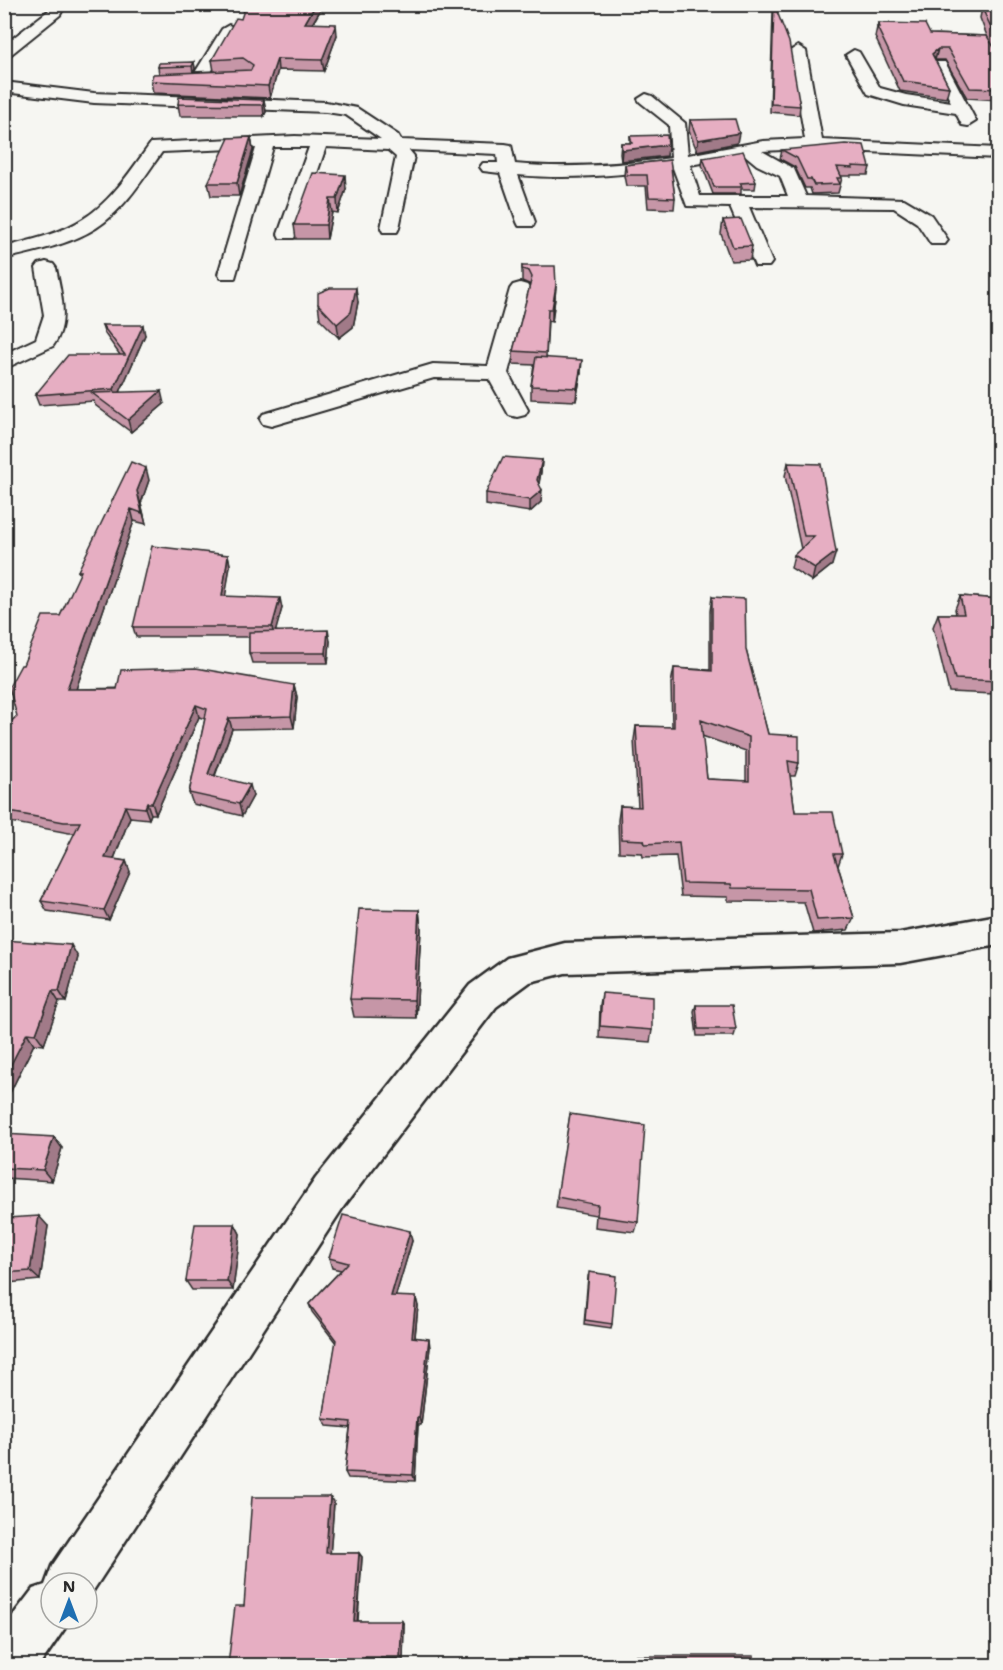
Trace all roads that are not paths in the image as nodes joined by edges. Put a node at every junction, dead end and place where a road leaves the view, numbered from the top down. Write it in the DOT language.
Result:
graph roads {
  1 [pos="59,4"];
  2 [pos="229,29"];
  3 [pos="798,51"];
  4 [pos="4,53"];
  5 [pos="854,55"];
  6 [pos="940,65"];
  7 [pos="222,78"];
  8 [pos="199,79"];
  9 [pos="179,80"];
  10 [pos="149,82"];
  11 [pos="4,87"];
  12 [pos="33,91"];
  13 [pos="138,99"];
  14 [pos="646,99"];
  15 [pos="18,107"];
  16 [pos="963,109"];
  17 [pos="266,142"];
  18 [pos="319,142"];
  19 [pos="814,145"];
  20 [pos="397,146"];
  21 [pos="748,149"];
  22 [pos="990,152"];
  23 [pos="680,162"];
  24 [pos="507,169"];
  25 [pos="736,201"];
  26 [pos="799,201"];
  27 [pos="526,222"];
  28 [pos="390,228"];
  29 [pos="287,234"];
  30 [pos="938,240"];
  31 [pos="4,253"];
  32 [pos="762,261"];
  33 [pos="46,268"];
  34 [pos="228,274"];
  35 [pos="520,289"];
  36 [pos="4,363"];
  37 [pos="497,373"];
  38 [pos="517,410"];
  39 [pos="271,418"];
  40 [pos="999,930"];
  41 [pos="77,1571"];
  42 [pos="39,1623"];
  43 [pos="7,1665"];
  1 -- 4 [label="street"];
  2 -- 8 [label="street"];
  3 -- 19 [label="street"];
  5 -- 16 [label="street"];
  6 -- 16 [label="street"];
  7 -- 8 [label="street"];
  8 -- 9 [label="street"];
  10 -- 13 [label="street"];
  11 -- 12 [label="street"];
  12 -- 13 [label="street"];
  12 -- 15 [label="street"];
  13 -- 20 [label="street"];
  14 -- 23 [label="street"];
  16 -- 22 [label="street"];
  17 -- 18 [label="street"];
  17 -- 31 [label="street"];
  17 -- 34 [label="street"];
  18 -- 20 [label="street"];
  18 -- 29 [label="street"];
  19 -- 21 [label="street"];
  19 -- 22 [label="street"];
  20 -- 24 [label="street"];
  20 -- 28 [label="street"];
  21 -- 23 [label="street"];
  21 -- 26 [label="street"];
  23 -- 24 [label="street"];
  23 -- 25 [label="street"];
  24 -- 27 [label="street"];
  25 -- 26 [label="street"];
  25 -- 32 [label="street"];
  26 -- 30 [label="street"];
  33 -- 36 [label="street"];
  35 -- 37 [label="street"];
  37 -- 38 [label="street"];
  37 -- 39 [label="street"];
  40 -- 41 [label="main road"];
  42 -- 43 [label="main road"];
}
